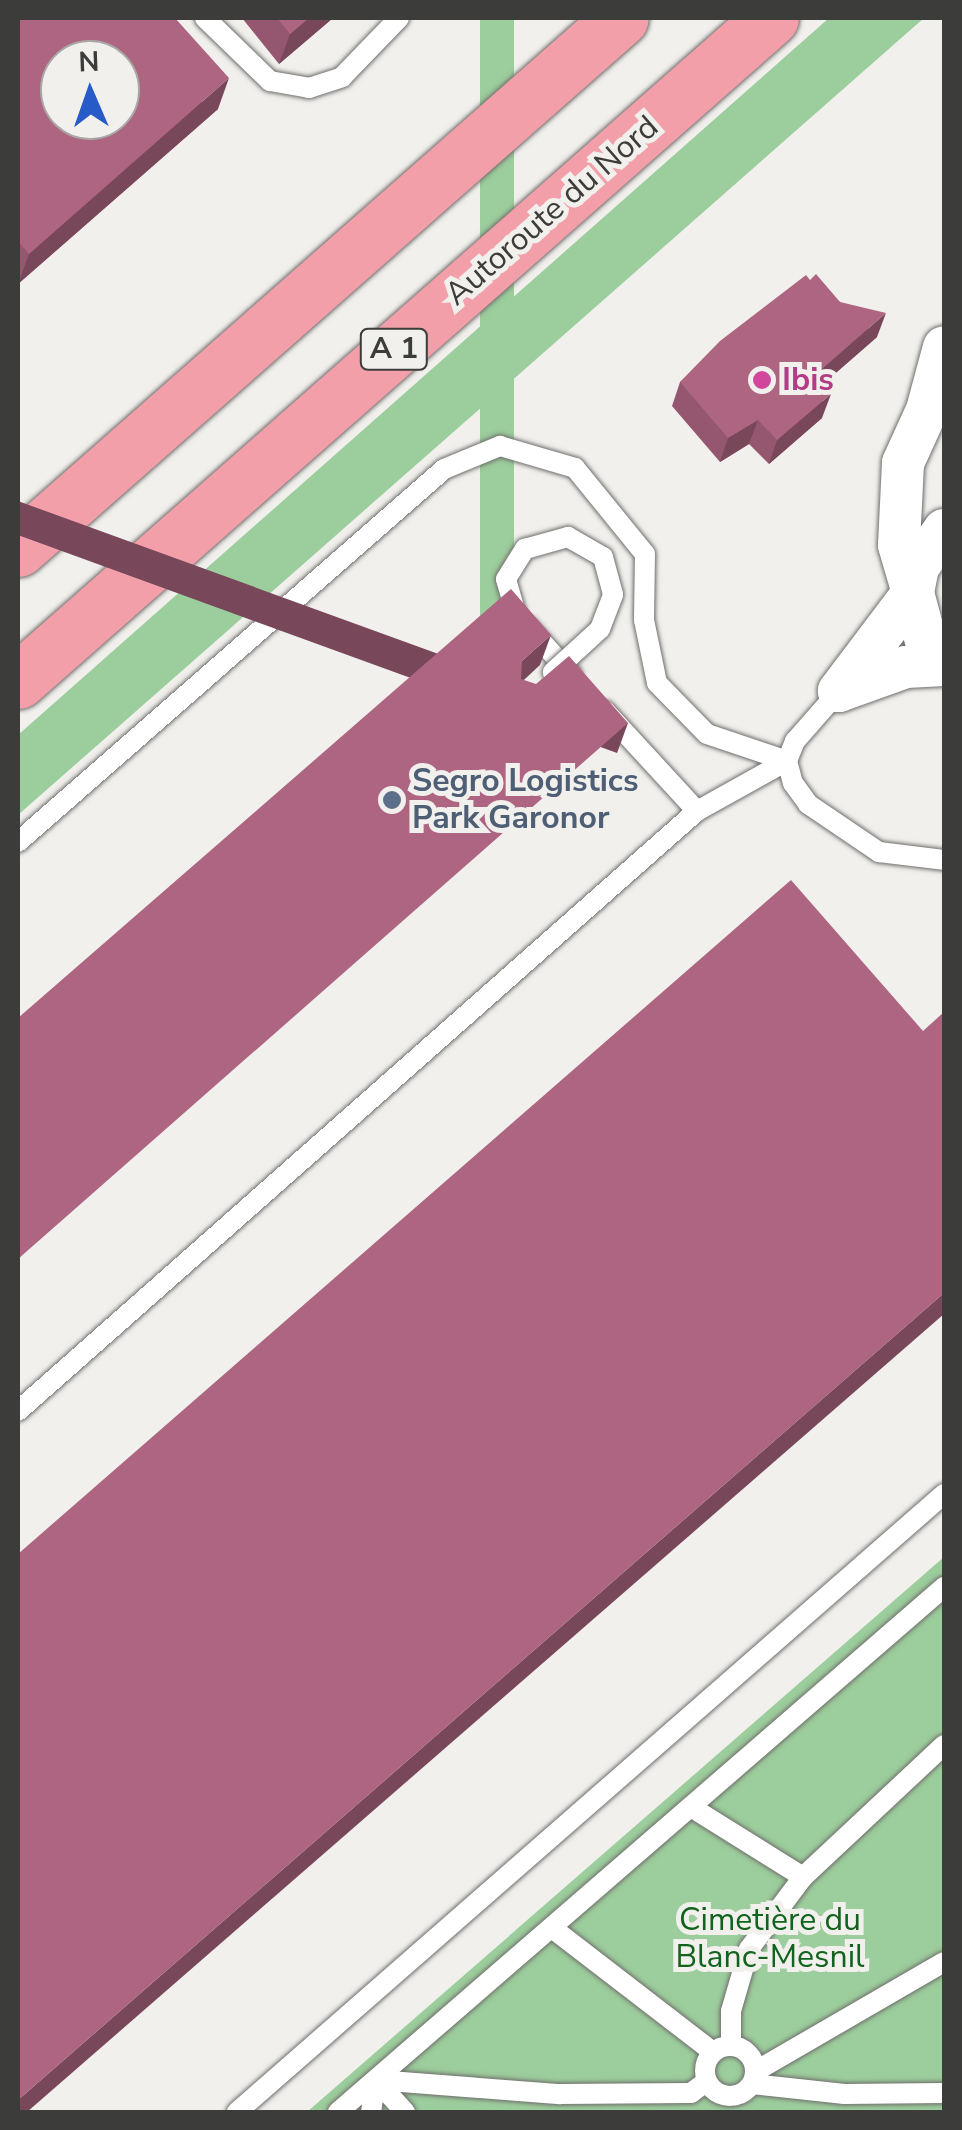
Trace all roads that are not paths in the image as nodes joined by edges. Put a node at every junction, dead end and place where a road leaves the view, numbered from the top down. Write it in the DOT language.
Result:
graph roads {
  1 [pos="205,18"];
  2 [pos="400,18"];
  3 [pos="621,18"];
  4 [pos="771,18"];
  5 [pos="944,346"];
  6 [pos="928,410"];
  7 [pos="944,450"];
  8 [pos="944,530"];
  9 [pos="18,549"];
  10 [pos="913,592"];
  11 [pos="944,665"];
  12 [pos="18,681"];
  13 [pos="534,688"];
  14 [pos="839,691"];
  15 [pos="787,761"];
  16 [pos="697,811"];
  17 [pos="18,842"];
  18 [pos="944,860"];
  19 [pos="18,1411"];
  20 [pos="944,1494"];
  21 [pos="944,1587"];
  22 [pos="944,1744"];
  23 [pos="691,1807"];
  24 [pos="803,1876"];
  25 [pos="552,1928"];
  26 [pos="944,1962"];
  27 [pos="722,2049"];
  28 [pos="754,2078"];
  29 [pos="376,2080"];
  30 [pos="712,2087"];
  31 [pos="944,2093"];
  32 [pos="844,2103"];
  33 [pos="237,2112"];
  34 [pos="338,2112"];
  35 [pos="371,2112"];
  36 [pos="405,2112"];
  37 [pos="707,2112"];
  1 -- 2 [label="lane"];
  3 -- 9 [label="highway"];
  4 -- 12 [label="highway, Autoroute du Nord / A 1"];
  5 -- 6 [label="street"];
  6 -- 7 [label="street"];
  6 -- 10 [label="street"];
  8 -- 10 [label="street"];
  10 -- 11 [label="street"];
  10 -- 14 [label="street"];
  11 -- 14 [label="street"];
  13 -- 16 [label="lane, bridge"];
  14 -- 15 [label="lane"];
  15 -- 16 [label="lane"];
  15 -- 17 [label="lane"];
  15 -- 18 [label="lane"];
  16 -- 19 [label="lane"];
  20 -- 33 [label="lane"];
  21 -- 23 [label="lane"];
  22 -- 24 [label="lane"];
  23 -- 24 [label="lane"];
  23 -- 25 [label="lane"];
  24 -- 27 [label="lane"];
  25 -- 27 [label="lane"];
  25 -- 29 [label="lane"];
  26 -- 28 [label="lane"];
  27 -- 28 [label="lane"];
  27 -- 30 [label="lane"];
  28 -- 30 [label="lane"];
  28 -- 32 [label="lane"];
  29 -- 30 [label="lane"];
  29 -- 34 [label="lane"];
  29 -- 35 [label="lane"];
  29 -- 36 [label="lane"];
  30 -- 37 [label="lane"];
  31 -- 32 [label="lane"];
}
